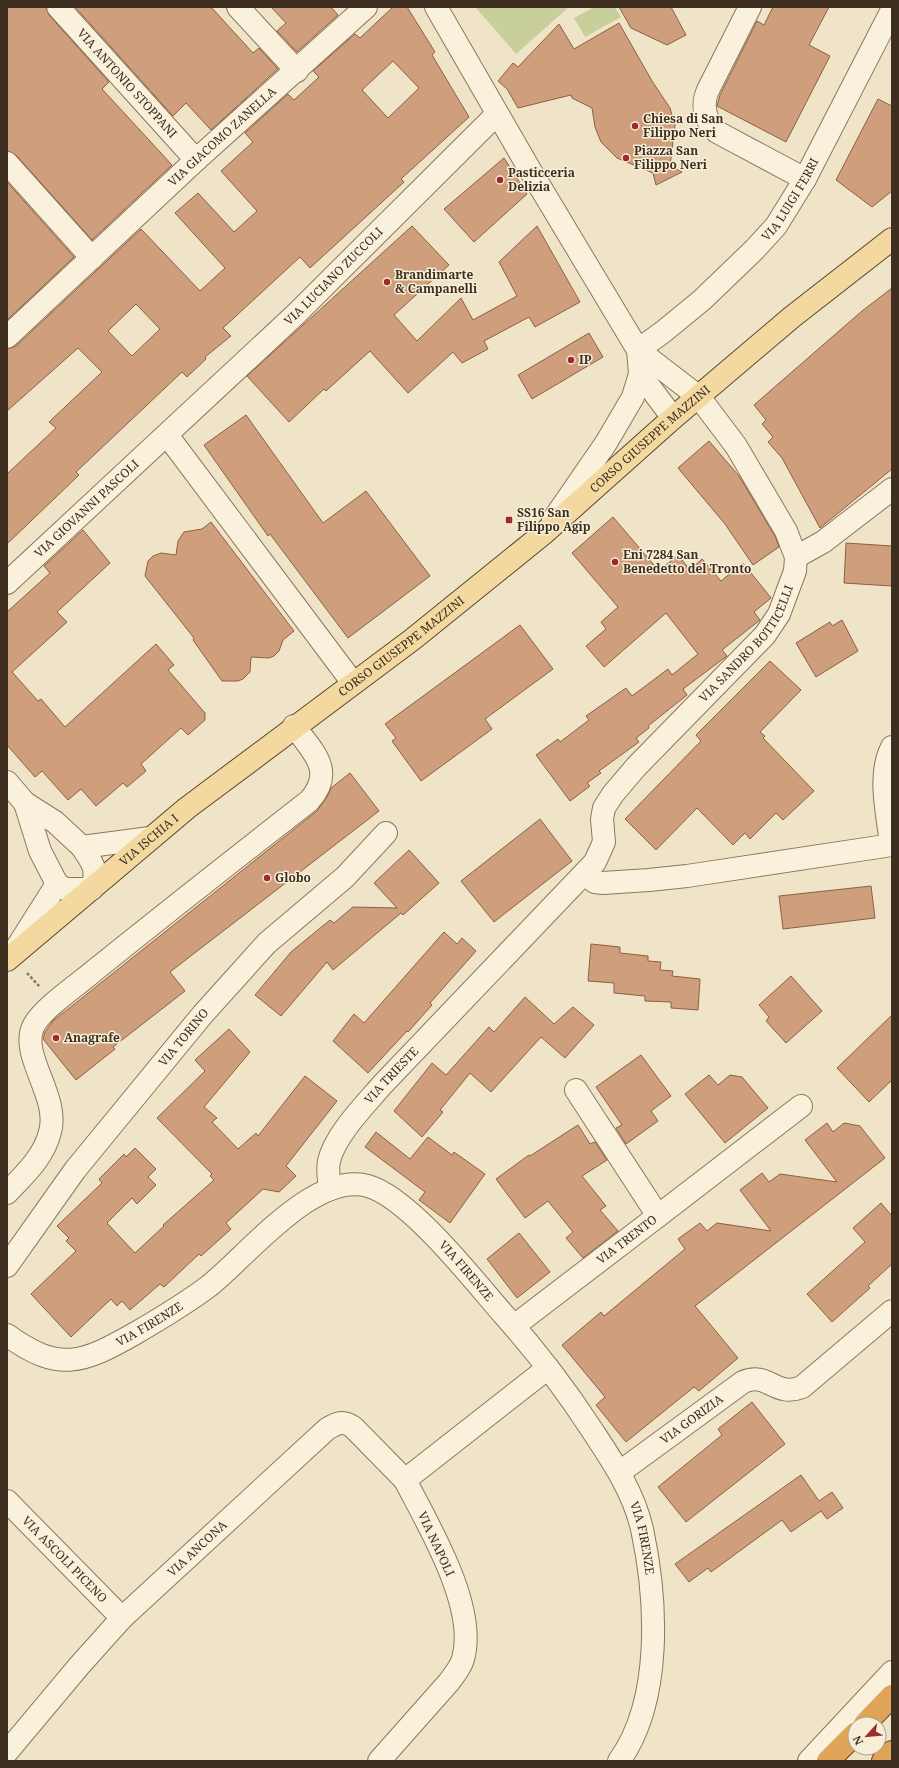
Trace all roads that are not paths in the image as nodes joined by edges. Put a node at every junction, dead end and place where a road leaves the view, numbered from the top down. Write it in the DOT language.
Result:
graph roads {
  1 [pos="58,7"];
  2 [pos="238,7"];
  3 [pos="366,7"];
  4 [pos="436,7"];
  5 [pos="750,7"];
  6 [pos="892,10"];
  7 [pos="297,71"];
  8 [pos="497,114"];
  9 [pos="196,160"];
  10 [pos="7,163"];
  11 [pos="805,180"];
  12 [pos="892,239"];
  13 [pos="87,264"];
  14 [pos="7,337"];
  15 [pos="638,350"];
  16 [pos="640,374"];
  17 [pos="699,397"];
  18 [pos="673,418"];
  19 [pos="167,435"];
  20 [pos="892,489"];
  21 [pos="543,534"];
  22 [pos="796,557"];
  23 [pos="7,582"];
  24 [pos="353,682"];
  25 [pos="294,726"];
  26 [pos="892,747"];
  27 [pos="7,782"];
  28 [pos="26,803"];
  29 [pos="386,833"];
  30 [pos="150,838"];
  31 [pos="892,845"];
  32 [pos="82,847"];
  33 [pos="584,874"];
  34 [pos="57,884"];
  35 [pos="92,888"];
  36 [pos="9,962"];
  37 [pos="483,978"];
  38 [pos="576,1090"];
  39 [pos="801,1106"];
  40 [pos="330,1189"];
  41 [pos="7,1193"];
  42 [pos="658,1216"];
  43 [pos="7,1266"];
  44 [pos="892,1311"];
  45 [pos="514,1326"];
  46 [pos="7,1335"];
  47 [pos="548,1368"];
  48 [pos="620,1472"];
  49 [pos="405,1480"];
  50 [pos="7,1501"];
  51 [pos="122,1618"];
  52 [pos="892,1672"];
  53 [pos="892,1696"];
  54 [pos="873,1716"];
  55 [pos="847,1742"];
  56 [pos="7,1752"];
  57 [pos="892,1752"];
  58 [pos="379,1761"];
  59 [pos="619,1761"];
  60 [pos="809,1761"];
  61 [pos="828,1761"];
  62 [pos="883,1761"];
  1 -- 9 [label="street, VIA ANTONIO STOPPANI"];
  2 -- 7 [label="street"];
  3 -- 7 [label="street, VIA GIACOMO ZANELLA"];
  4 -- 8 [label="street"];
  5 -- 11 [label="street"];
  6 -- 11 [label="street, VIA LUIGI FERRI"];
  7 -- 9 [label="street, VIA GIACOMO ZANELLA"];
  8 -- 15 [label="street"];
  8 -- 19 [label="street, VIA LUCIANO ZUCCOLI"];
  9 -- 13 [label="street, VIA GIACOMO ZANELLA"];
  10 -- 13 [label="street"];
  11 -- 15 [label="street, VIA LUIGI FERRI"];
  12 -- 17 [label="main road, CORSO GIUSEPPE MAZZINI"];
  13 -- 14 [label="street, VIA GIACOMO ZANELLA"];
  15 -- 16 [label="street"];
  15 -- 17 [label="street, VIA SANDRO BOTTICELLI"];
  16 -- 18 [label="street"];
  16 -- 21 [label="street"];
  17 -- 18 [label="main road, CORSO GIUSEPPE MAZZINI"];
  17 -- 22 [label="street, VIA SANDRO BOTTICELLI"];
  18 -- 21 [label="main road, CORSO GIUSEPPE MAZZINI"];
  19 -- 23 [label="street, VIA GIOVANNI PASCOLI"];
  19 -- 24 [label="street"];
  20 -- 22 [label="street"];
  21 -- 24 [label="main road, CORSO GIUSEPPE MAZZINI"];
  22 -- 33 [label="street, VIA SANDRO BOTTICELLI"];
  24 -- 25 [label="main road, CORSO GIUSEPPE MAZZINI"];
  25 -- 30 [label="main road, VIA ISCHIA I"];
  25 -- 41 [label="street"];
  26 -- 31 [label="street"];
  27 -- 28 [label="street"];
  28 -- 32 [label="street"];
  28 -- 34 [label="street"];
  29 -- 43 [label="street, VIA TORINO"];
  30 -- 32 [label="street"];
  30 -- 35 [label="main road, VIA ISCHIA I"];
  31 -- 33 [label="street"];
  32 -- 35 [label="street"];
  33 -- 37 [label="street, VIA SANDRO BOTTICELLI"];
  34 -- 35 [label="street"];
  34 -- 36 [label="street"];
  35 -- 36 [label="main road, VIA ISCHIA I"];
  37 -- 40 [label="street, VIA TRIESTE"];
  38 -- 42 [label="street, VIA TRENTO"];
  39 -- 42 [label="street"];
  40 -- 45 [label="street, VIA FIRENZE"];
  40 -- 46 [label="street, VIA FIRENZE"];
  42 -- 45 [label="street, VIA TRENTO"];
  44 -- 48 [label="street, VIA GORIZIA"];
  45 -- 47 [label="street, VIA FIRENZE"];
  47 -- 48 [label="street, VIA FIRENZE"];
  47 -- 49 [label="street"];
  48 -- 59 [label="street, VIA FIRENZE"];
  49 -- 51 [label="street, VIA ANCONA"];
  49 -- 58 [label="street, VIA NAPOLI"];
  50 -- 51 [label="street, VIA ASCOLI PICENO"];
  51 -- 56 [label="street, VIA ANCONA"];
  52 -- 60 [label="street"];
  53 -- 54 [label="highway"];
  55 -- 61 [label="highway"];
  57 -- 62 [label="highway"];
}
